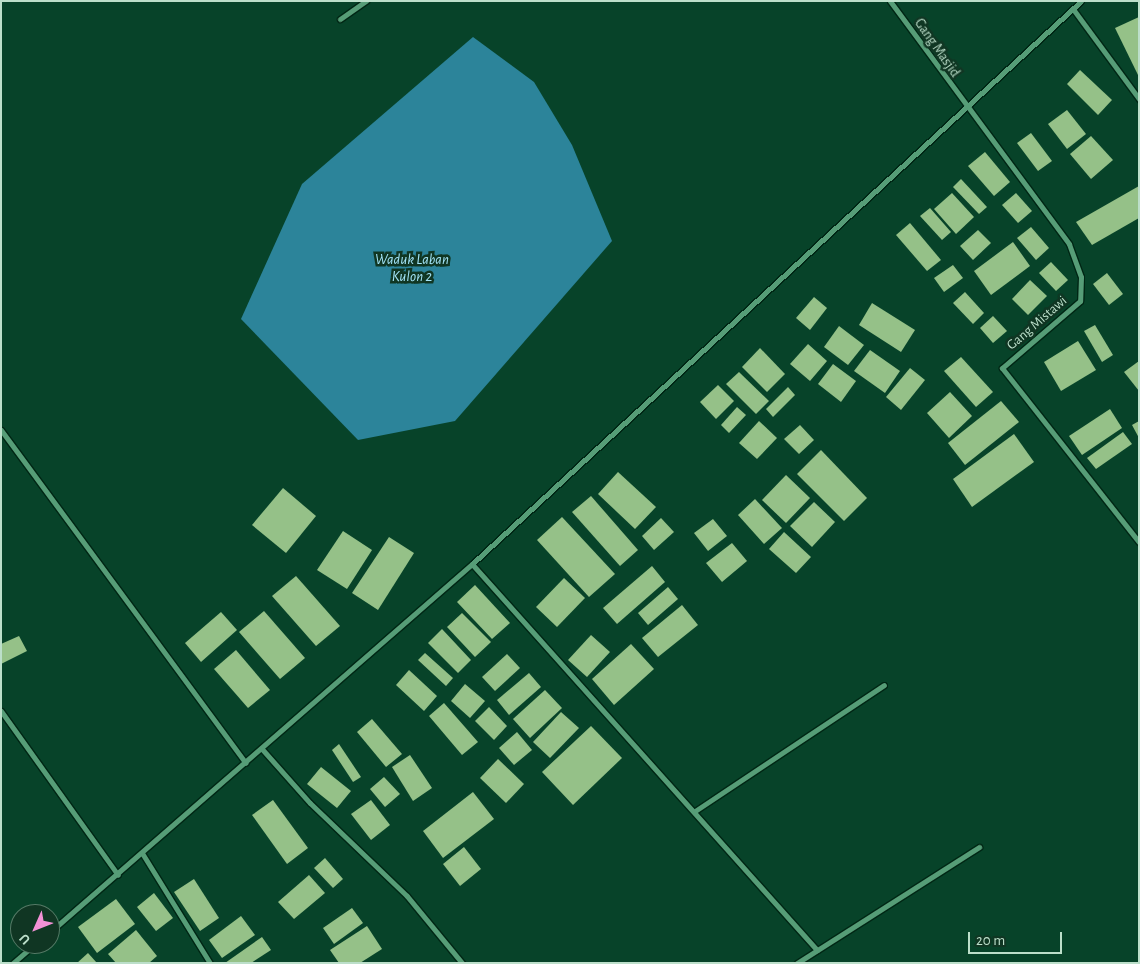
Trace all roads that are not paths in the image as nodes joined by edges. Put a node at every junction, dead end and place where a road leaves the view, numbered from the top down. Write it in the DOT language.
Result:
graph roads {
  1 [pos="366,1"];
  2 [pos="890,1"];
  3 [pos="1081,1"];
  4 [pos="1073,8"];
  5 [pos="340,19"];
  6 [pos="1139,99"];
  7 [pos="966,108"];
  8 [pos="1,430"];
  9 [pos="1139,542"];
  10 [pos="472,564"];
  11 [pos="884,685"];
  12 [pos="1,711"];
  13 [pos="262,749"];
  14 [pos="246,763"];
  15 [pos="695,811"];
  16 [pos="979,847"];
  17 [pos="142,853"];
  18 [pos="118,874"];
  19 [pos="60,923"];
  20 [pos="817,950"];
  21 [pos="23,954"];
  22 [pos="13,963"];
  23 [pos="210,963"];
  24 [pos="462,963"];
  25 [pos="796,963"];
  1 -- 5 [label="street"];
  2 -- 7 [label="street, Gang Masjid"];
  3 -- 4 [label="street"];
  4 -- 6 [label="street"];
  4 -- 7 [label="street"];
  7 -- 9 [label="street, Gang Mistawi"];
  7 -- 10 [label="street"];
  8 -- 14 [label="street"];
  10 -- 13 [label="street"];
  10 -- 15 [label="street"];
  11 -- 15 [label="street"];
  12 -- 18 [label="street"];
  13 -- 14 [label="street"];
  13 -- 24 [label="street"];
  14 -- 17 [label="street"];
  15 -- 20 [label="street"];
  16 -- 20 [label="street"];
  17 -- 18 [label="street"];
  17 -- 23 [label="street"];
  18 -- 19 [label="street"];
  20 -- 25 [label="street"];
  21 -- 22 [label="street"];
}
